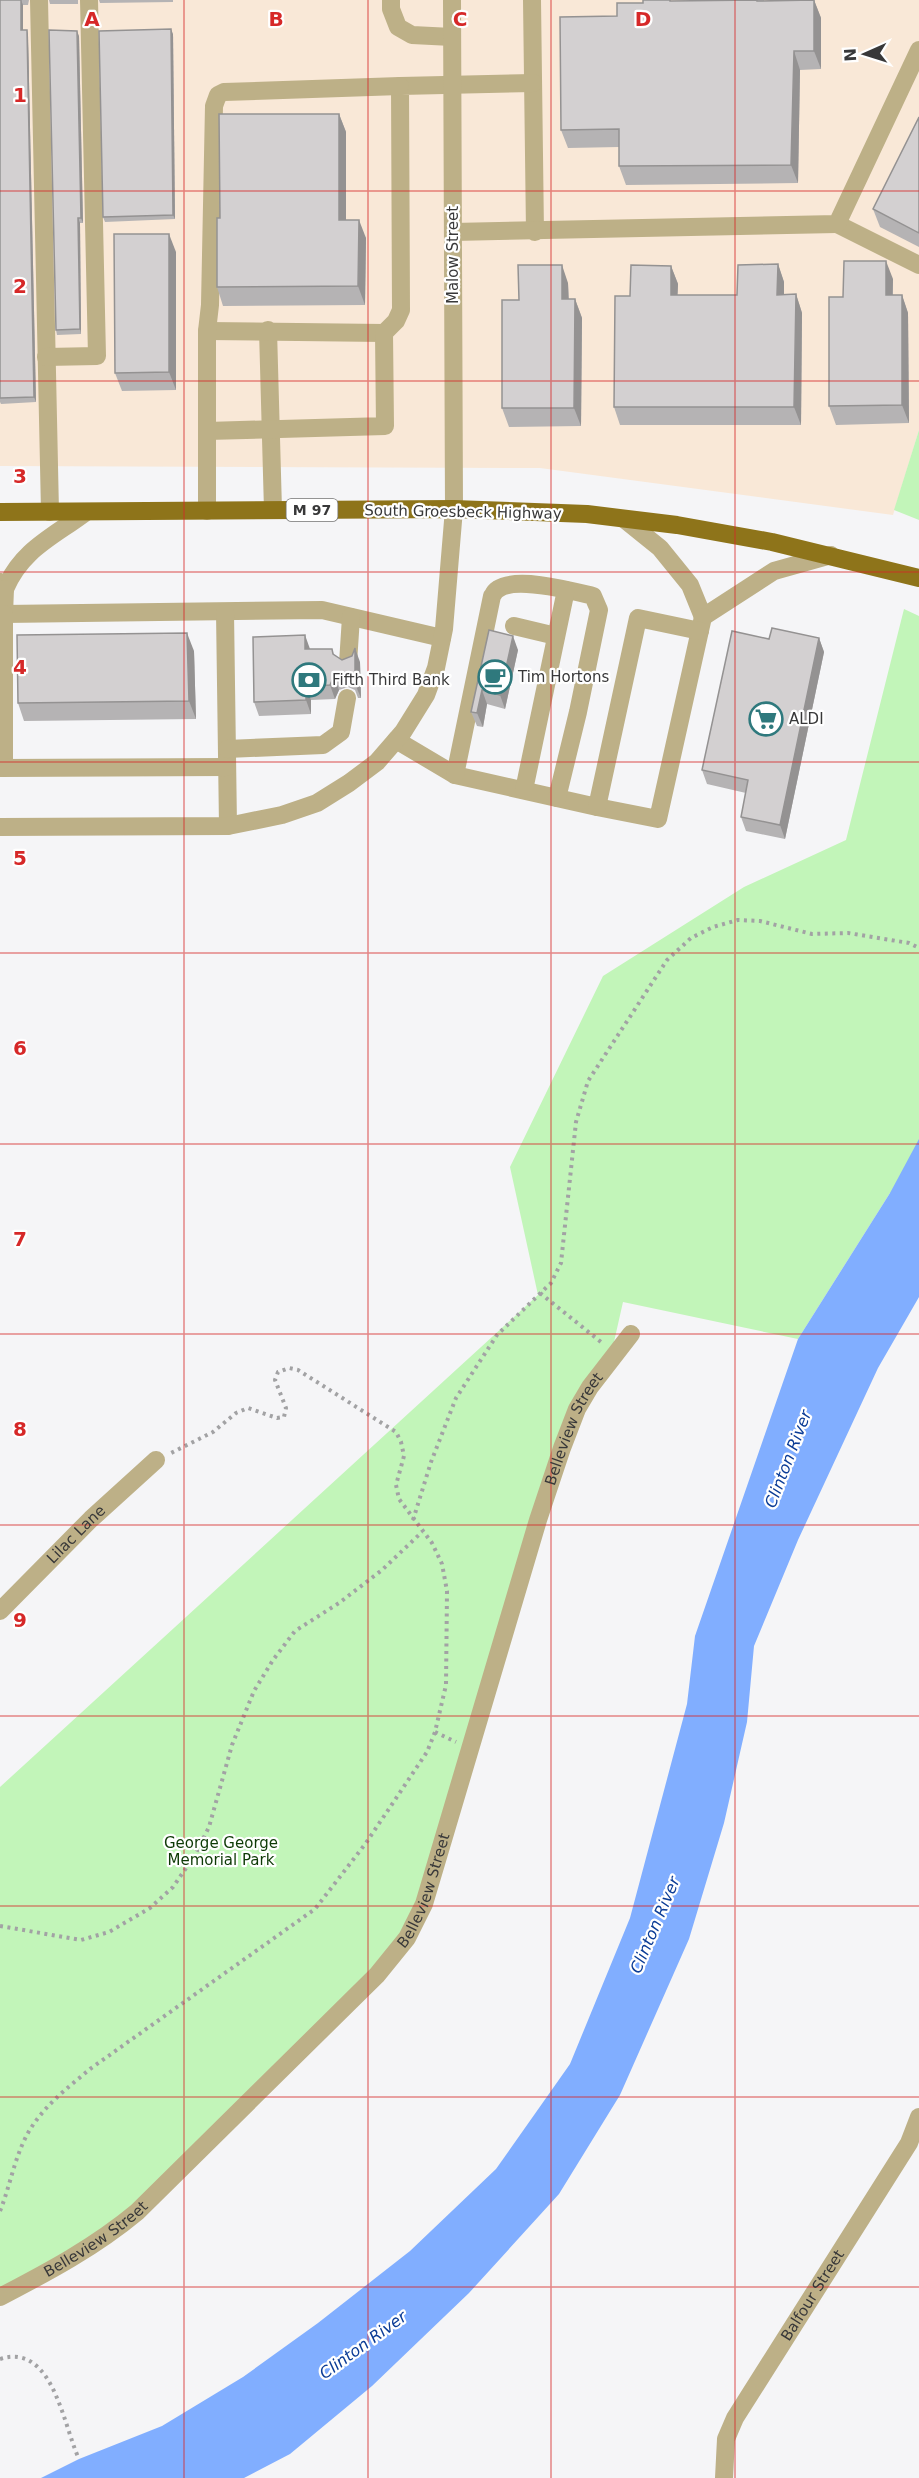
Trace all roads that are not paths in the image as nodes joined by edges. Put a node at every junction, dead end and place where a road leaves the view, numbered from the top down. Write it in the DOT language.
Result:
graph roads {
  1 [pos="39,0"];
  2 [pos="89,0"];
  3 [pos="391,0"];
  4 [pos="452,0"];
  5 [pos="532,0"];
  6 [pos="452,37"];
  7 [pos="919,50"];
  8 [pos="452,83"];
  9 [pos="533,83"];
  10 [pos="400,86"];
  11 [pos="837,224"];
  12 [pos="453,232"];
  13 [pos="535,232"];
  14 [pos="919,265"];
  15 [pos="268,330"];
  16 [pos="207,331"];
  17 [pos="384,333"];
  18 [pos="46,357"];
  19 [pos="271,429"];
  20 [pos="207,431"];
  21 [pos="454,509"];
  22 [pos="273,510"];
  23 [pos="207,511"];
  24 [pos="0,512"];
  25 [pos="50,512"];
  26 [pos="86,512"];
  27 [pos="624,519"];
  28 [pos="831,555"];
  29 [pos="919,578"];
  30 [pos="3,585"];
  31 [pos="566,590"];
  32 [pos="225,612"];
  33 [pos="2,614"];
  34 [pos="351,617"];
  35 [pos="702,624"];
  36 [pos="514,626"];
  37 [pos="556,636"];
  38 [pos="442,638"];
  39 [pos="348,663"];
  40 [pos="347,698"];
  41 [pos="396,740"];
  42 [pos="227,758"];
  43 [pos="2,768"];
  44 [pos="454,775"];
  45 [pos="524,790"];
  46 [pos="557,798"];
  47 [pos="597,807"];
  48 [pos="228,826"];
  49 [pos="0,827"];
  50 [pos="631,1334"];
  51 [pos="156,1460"];
  52 [pos="0,1611"];
  53 [pos="919,2117"];
  54 [pos="914,2143"];
  55 [pos="0,2297"];
  56 [pos="724,2478"];
  1 -- 18 [label="street"];
  2 -- 18 [label="street"];
  3 -- 6 [label="street"];
  4 -- 6 [label="street, Malow Street"];
  5 -- 9 [label="street"];
  6 -- 8 [label="street, Malow Street"];
  7 -- 11 [label="street"];
  8 -- 9 [label="street"];
  8 -- 10 [label="street"];
  8 -- 12 [label="street, Malow Street"];
  9 -- 13 [label="street"];
  10 -- 16 [label="street"];
  10 -- 17 [label="street"];
  11 -- 13 [label="street"];
  11 -- 14 [label="street"];
  12 -- 13 [label="street"];
  12 -- 21 [label="street, Malow Street"];
  15 -- 16 [label="street"];
  15 -- 17 [label="street"];
  15 -- 19 [label="street"];
  16 -- 20 [label="street"];
  17 -- 19 [label="street"];
  18 -- 25 [label="street"];
  19 -- 20 [label="street"];
  19 -- 22 [label="street"];
  20 -- 23 [label="street"];
  21 -- 22 [label="main road, South Groesbeck Highway / M 97"];
  21 -- 27 [label="main road, South Groesbeck Highway / M 97"];
  21 -- 38 [label="street, Malow Street"];
  22 -- 23 [label="main road, South Groesbeck Highway / M 97"];
  23 -- 26 [label="main road, South Groesbeck Highway / M 97"];
  24 -- 25 [label="main road, South Groesbeck Highway / M 97"];
  25 -- 26 [label="main road, South Groesbeck Highway / M 97"];
  26 -- 30 [label="street"];
  27 -- 28 [label="main road, South Groesbeck Highway / M 97"];
  27 -- 35 [label="street"];
  28 -- 29 [label="main road, South Groesbeck Highway / M 97"];
  28 -- 35 [label="street"];
  30 -- 33 [label="street"];
  31 -- 37 [label="street"];
  31 -- 44 [label="street"];
  31 -- 46 [label="street"];
  32 -- 33 [label="street"];
  32 -- 34 [label="street"];
  32 -- 42 [label="street"];
  33 -- 43 [label="street"];
  34 -- 38 [label="street"];
  34 -- 39 [label="street"];
  35 -- 47 [label="street"];
  35 -- 47 [label="street"];
  36 -- 37 [label="street"];
  37 -- 45 [label="street"];
  38 -- 41 [label="street, Malow Street"];
  40 -- 42 [label="street"];
  41 -- 44 [label="street"];
  41 -- 48 [label="street, Malow Street"];
  42 -- 43 [label="street"];
  42 -- 48 [label="street"];
  44 -- 45 [label="street"];
  45 -- 46 [label="street"];
  46 -- 47 [label="street"];
  48 -- 49 [label="street, Malow Street"];
  50 -- 55 [label="street, Belleview Street"];
  51 -- 52 [label="street, Lilac Lane"];
  53 -- 54 [label="street, Balfour Street"];
  54 -- 56 [label="street, Balfour Street"];
}
